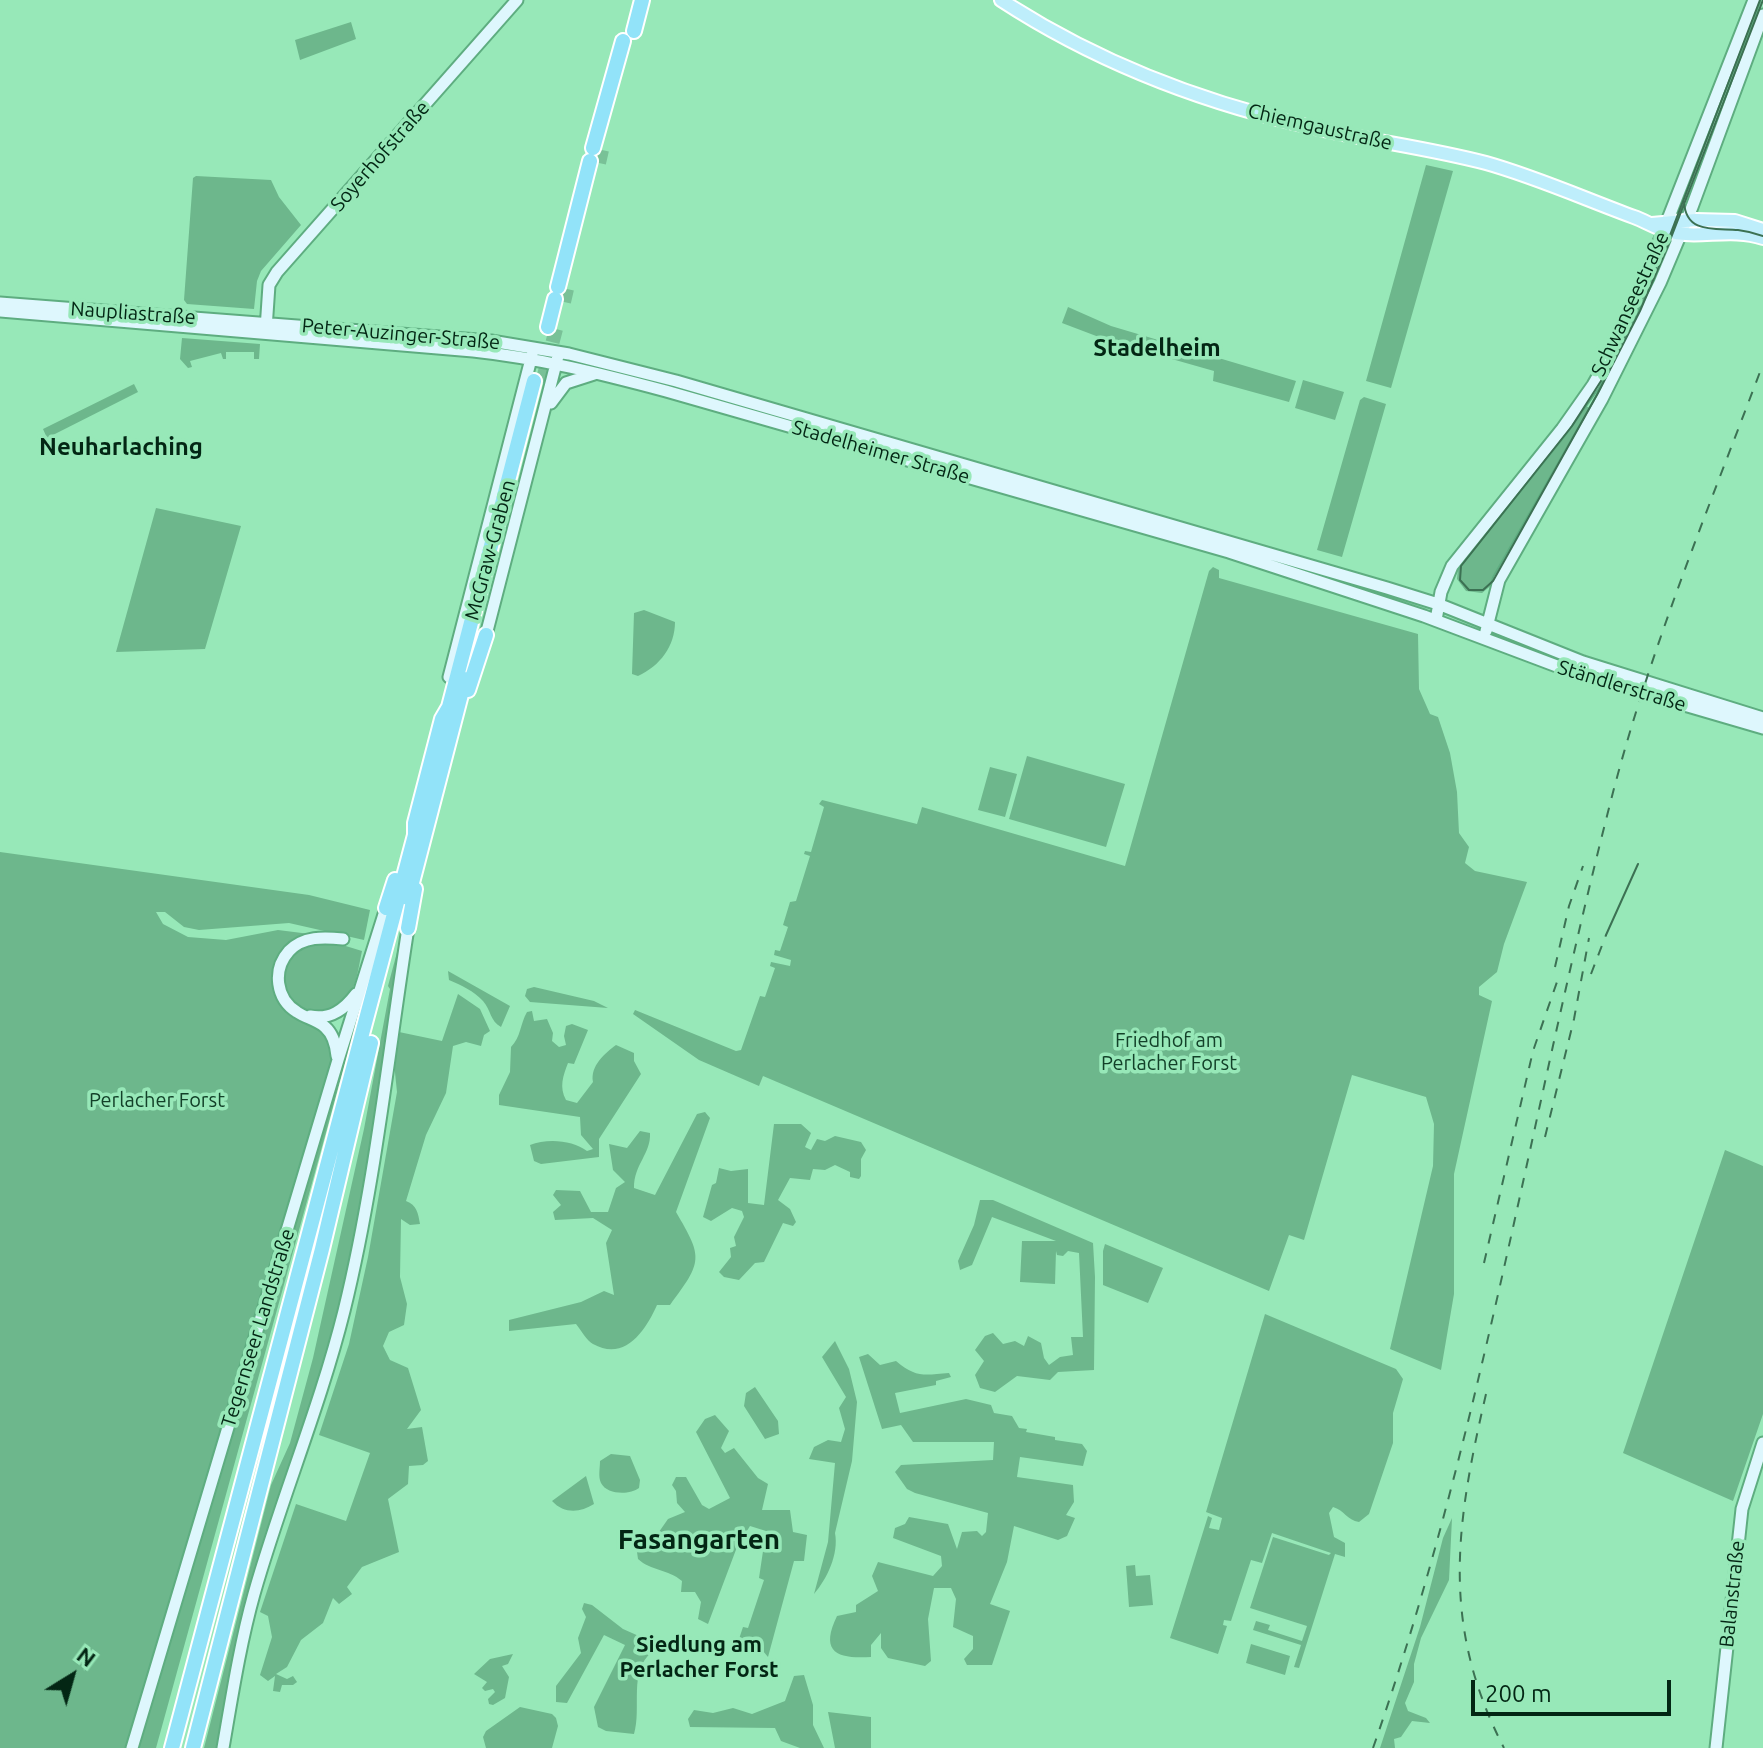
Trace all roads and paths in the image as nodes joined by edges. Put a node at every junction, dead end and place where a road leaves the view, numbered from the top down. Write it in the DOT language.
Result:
graph roads {
  1 [pos="517,0"];
  2 [pos="634,0"];
  3 [pos="642,0"];
  4 [pos="1001,0"];
  5 [pos="1754,0"];
  6 [pos="1763,15"];
  7 [pos="628,36"];
  8 [pos="1666,227"];
  9 [pos="1684,227"];
  10 [pos="1763,230"];
  11 [pos="1763,238"];
  12 [pos="0,303"];
  13 [pos="0,311"];
  14 [pos="266,328"];
  15 [pos="552,328"];
  16 [pos="533,352"];
  17 [pos="557,358"];
  18 [pos="596,373"];
  19 [pos="538,433"];
  20 [pos="1230,547"];
  21 [pos="1438,604"];
  22 [pos="1436,620"];
  23 [pos="1487,624"];
  24 [pos="486,635"];
  25 [pos="1484,639"];
  26 [pos="449,677"];
  27 [pos="461,701"];
  28 [pos="1763,718"];
  29 [pos="442,719"];
  30 [pos="1763,728"];
  31 [pos="415,823"];
  32 [pos="409,880"];
  33 [pos="386,908"];
  34 [pos="408,928"];
  35 [pos="343,939"];
  36 [pos="360,988"];
  37 [pos="298,1013"];
  38 [pos="338,1060"];
  39 [pos="1763,1443"];
  40 [pos="132,1748"];
  41 [pos="172,1748"];
  42 [pos="193,1748"];
  43 [pos="223,1748"];
  44 [pos="1716,1748"];
  1 -- 14 [label="main road, Soyerhofstraße"];
  2 -- 7 [label="highway"];
  3 -- 7 [label="highway"];
  4 -- 8 [label="main road, Chiemgaustraße"];
  5 -- 8 [label="main road, Schwanseestraße"];
  6 -- 9 [label="main road, Schwanseestraße"];
  7 -- 15 [label="highway"];
  8 -- 9 [label="main road, Chiemgaustraße"];
  8 -- 21 [label="main road, Schwanseestraße"];
  9 -- 10 [label="main road, Chiemgaustraße"];
  9 -- 11 [label="main road, Chiemgaustraße"];
  9 -- 23 [label="main road, Schwanseestraße"];
  12 -- 14 [label="main road, Naupliastraße"];
  13 -- 14 [label="main road, Naupliastraße"];
  14 -- 16 [label="main road, Peter-Auzinger-Straße"];
  16 -- 17 [label="main road, Stadelheimer Straße"];
  16 -- 26 [label="main road"];
  17 -- 18 [label="main road, Stadelheimer Straße"];
  17 -- 19 [label="main road"];
  17 -- 20 [label="main road, Stadelheimer Straße"];
  18 -- 19 [label="main road"];
  18 -- 20 [label="main road, Stadelheimer Straße"];
  19 -- 24 [label="main road"];
  20 -- 21 [label="main road, Stadelheimer Straße"];
  20 -- 22 [label="main road, Stadelheimer Straße"];
  21 -- 22 [label="main road, Schwanseestraße"];
  21 -- 23 [label="main road, Stadelheimer Straße"];
  22 -- 25 [label="main road, Stadelheimer Straße"];
  23 -- 25 [label="main road, Schwanseestraße"];
  23 -- 28 [label="main road, Ständlerstraße"];
  24 -- 27 [label="highway"];
  25 -- 30 [label="main road, Ständlerstraße"];
  26 -- 29 [label="highway"];
  27 -- 29 [label="highway, McGraw-Graben"];
  27 -- 32 [label="highway"];
  29 -- 31 [label="highway"];
  31 -- 32 [label="highway"];
  31 -- 33 [label="highway"];
  32 -- 34 [label="highway"];
  32 -- 41 [label="highway"];
  32 -- 42 [label="highway"];
  33 -- 36 [label="main road, Tegernseer Landstraße"];
  34 -- 43 [label="main road"];
  35 -- 37 [label="main road"];
  36 -- 37 [label="main road"];
  36 -- 38 [label="main road, Tegernseer Landstraße"];
  37 -- 38 [label="main road"];
  38 -- 40 [label="main road, Tegernseer Landstraße"];
  39 -- 44 [label="main road, Balanstraße"];
}
